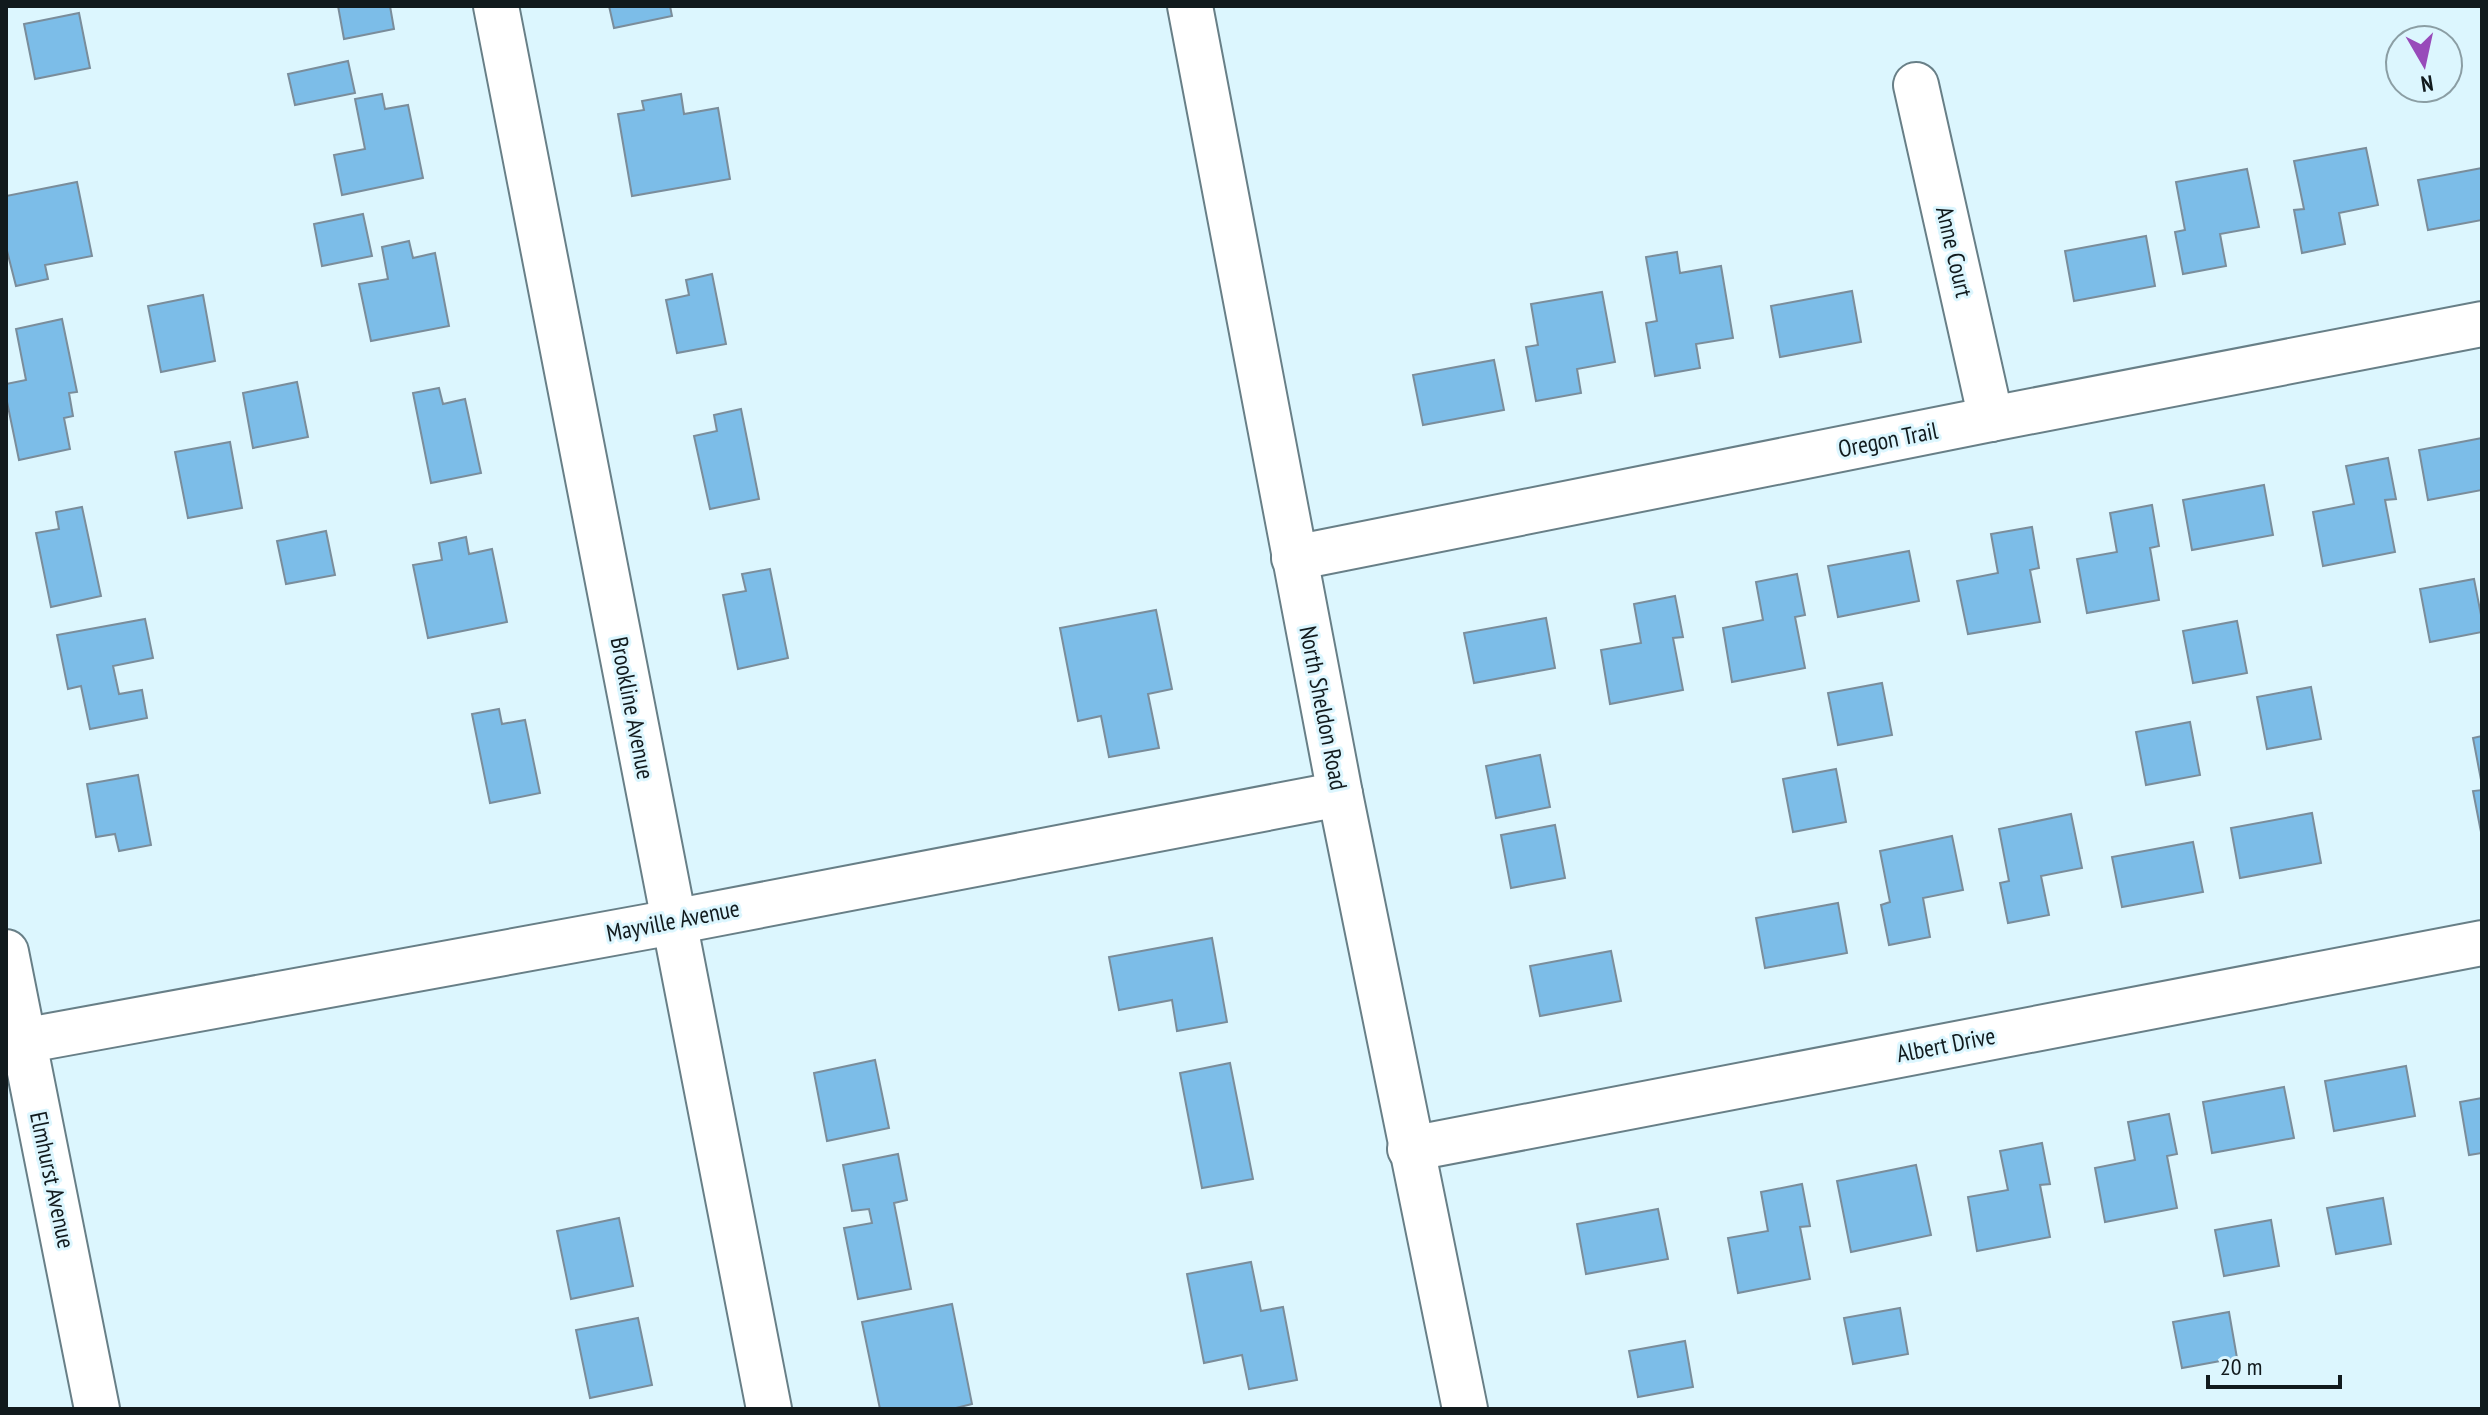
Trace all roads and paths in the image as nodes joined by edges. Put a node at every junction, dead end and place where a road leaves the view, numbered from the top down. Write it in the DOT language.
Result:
graph roads {
  1 [pos="496,6"];
  2 [pos="1190,6"];
  3 [pos="1916,85"];
  4 [pos="2482,324"];
  5 [pos="1991,419"];
  6 [pos="1294,558"];
  7 [pos="1340,794"];
  8 [pos="673,922"];
  9 [pos="2482,943"];
  10 [pos="6,952"];
  11 [pos="15,1042"];
  12 [pos="1410,1149"];
  13 [pos="97,1409"];
  14 [pos="769,1409"];
  15 [pos="1465,1409"];
  1 -- 8 [label="street, Brookline Avenue"];
  2 -- 6 [label="street, North Sheldon Road"];
  3 -- 5 [label="street, Anne Court"];
  4 -- 5 [label="street, Oregon Trail"];
  5 -- 6 [label="street, Oregon Trail"];
  6 -- 7 [label="street, North Sheldon Road"];
  7 -- 8 [label="street, Mayville Avenue"];
  7 -- 12 [label="street, North Sheldon Road"];
  8 -- 11 [label="street, Mayville Avenue"];
  8 -- 14 [label="street, Brookline Avenue"];
  9 -- 12 [label="street, Albert Drive"];
  10 -- 11 [label="street, Elmhurst Avenue"];
  11 -- 13 [label="street, Elmhurst Avenue"];
  12 -- 15 [label="street, North Sheldon Road"];
}
